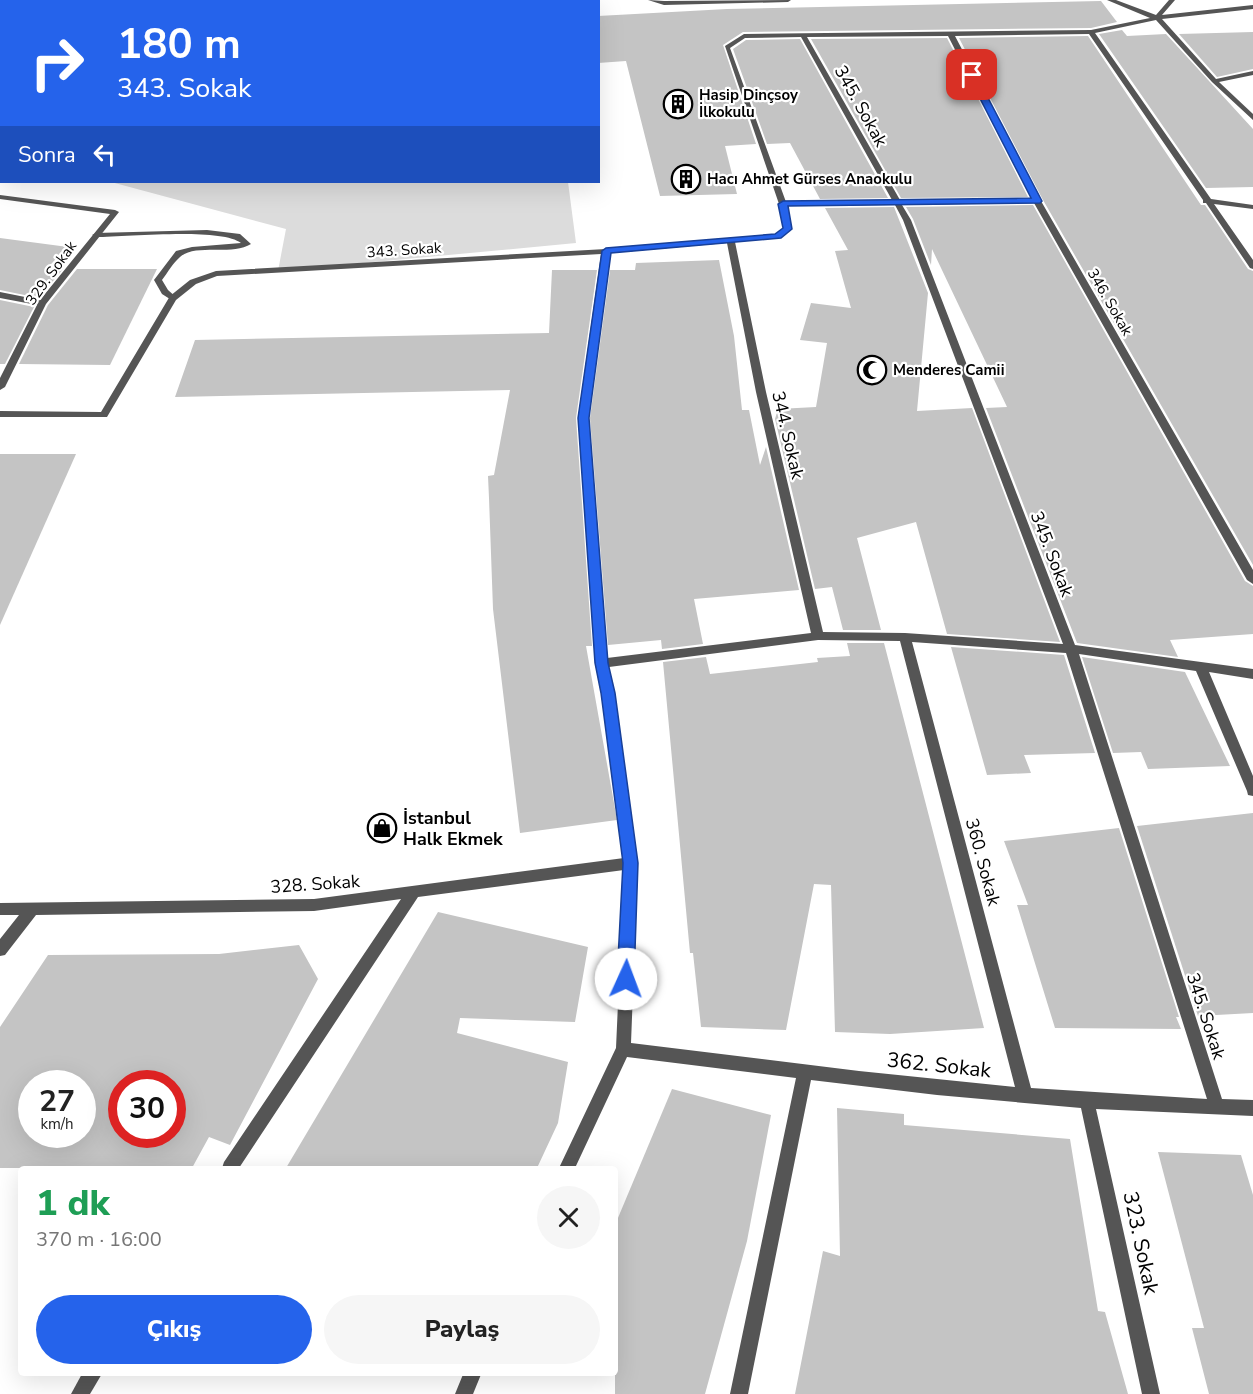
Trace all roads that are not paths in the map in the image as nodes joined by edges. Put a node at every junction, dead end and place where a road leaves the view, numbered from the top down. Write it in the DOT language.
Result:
graph roads {
  1 [pos="651,0"];
  2 [pos="788,0"];
  3 [pos="1110,0"];
  4 [pos="1172,0"];
  5 [pos="1253,7"];
  6 [pos="1157,18"];
  7 [pos="1091,32"];
  8 [pos="950,33"];
  9 [pos="803,35"];
  10 [pos="1253,73"];
  11 [pos="1214,81"];
  12 [pos="1253,118"];
  13 [pos="0,197"];
  14 [pos="895,201"];
  15 [pos="1037,201"];
  16 [pos="1206,201"];
  17 [pos="783,204"];
  18 [pos="1253,207"];
  19 [pos="96,235"];
  20 [pos="731,241"];
  21 [pos="606,251"];
  22 [pos="1253,266"];
  23 [pos="0,295"];
  24 [pos="173,298"];
  25 [pos="42,303"];
  26 [pos="0,387"];
  27 [pos="0,414"];
  28 [pos="1253,580"];
  29 [pos="818,636"];
  30 [pos="905,637"];
  31 [pos="1071,650"];
  32 [pos="602,663"];
  33 [pos="1201,668"];
  34 [pos="1253,674"];
  35 [pos="1253,791"];
  36 [pos="631,863"];
  37 [pos="414,892"];
  38 [pos="0,909"];
  39 [pos="32,909"];
  40 [pos="0,950"];
  41 [pos="623,1049"];
  42 [pos="805,1072"];
  43 [pos="1025,1096"];
  44 [pos="1087,1102"];
  45 [pos="1217,1107"];
  46 [pos="1253,1108"];
  47 [pos="231,1166"];
  48 [pos="568,1166"];
  49 [pos="91,1376"];
  50 [pos="471,1376"];
  51 [pos="80,1394"];
  52 [pos="464,1394"];
  53 [pos="739,1394"];
  54 [pos="1151,1394"];
  1 -- 2 [label="street"];
  3 -- 6 [label="street"];
  4 -- 6 [label="street"];
  5 -- 6 [label="street"];
  6 -- 7 [label="street"];
  6 -- 11 [label="street"];
  7 -- 8 [label="street"];
  7 -- 16 [label="street"];
  8 -- 9 [label="street"];
  8 -- 15 [label="street, 346. Sokak"];
  9 -- 14 [label="street, 345. Sokak"];
  9 -- 17 [label="street"];
  10 -- 11 [label="street"];
  11 -- 12 [label="street"];
  13 -- 19 [label="street, 329. Sokak"];
  14 -- 15 [label="street"];
  14 -- 17 [label="street"];
  14 -- 31 [label="street, 345. Sokak"];
  15 -- 28 [label="street, 346. Sokak"];
  16 -- 18 [label="street"];
  16 -- 22 [label="street"];
  17 -- 20 [label="street, 343. Sokak"];
  19 -- 24 [label="street"];
  19 -- 25 [label="street, 329. Sokak"];
  20 -- 21 [label="street, 343. Sokak"];
  20 -- 29 [label="street, 344. Sokak"];
  21 -- 24 [label="street, 343. Sokak"];
  21 -- 32 [label="street"];
  23 -- 25 [label="street"];
  24 -- 27 [label="street, 343. Sokak"];
  25 -- 26 [label="street, 329. Sokak"];
  29 -- 30 [label="street"];
  29 -- 32 [label="street"];
  30 -- 31 [label="street"];
  30 -- 43 [label="street, 360. Sokak"];
  31 -- 33 [label="street"];
  31 -- 45 [label="street, 345. Sokak"];
  32 -- 36 [label="street"];
  33 -- 34 [label="street"];
  33 -- 35 [label="street"];
  36 -- 37 [label="street, 328. Sokak"];
  36 -- 41 [label="street"];
  37 -- 39 [label="street, 328. Sokak"];
  37 -- 47 [label="street"];
  38 -- 39 [label="street, 328. Sokak"];
  39 -- 40 [label="street"];
  41 -- 42 [label="street, 362. Sokak"];
  41 -- 48 [label="street"];
  42 -- 43 [label="street, 362. Sokak"];
  42 -- 53 [label="street"];
  43 -- 44 [label="street, 362. Sokak"];
  44 -- 45 [label="street, 362. Sokak"];
  44 -- 54 [label="street, 323. Sokak"];
  45 -- 46 [label="street, 362. Sokak"];
  49 -- 51 [label="street"];
  50 -- 52 [label="street"];
}
